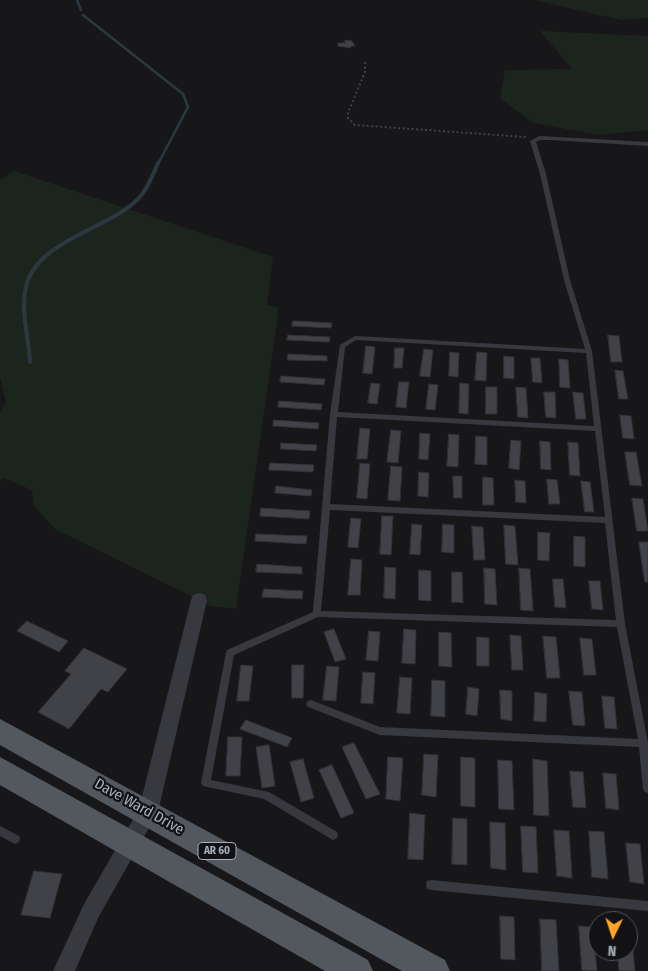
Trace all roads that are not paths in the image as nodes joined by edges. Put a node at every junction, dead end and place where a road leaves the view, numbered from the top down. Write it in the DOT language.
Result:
graph roads {
  1 [pos="648,144"];
  2 [pos="589,351"];
  3 [pos="334,414"];
  4 [pos="599,429"];
  5 [pos="327,507"];
  6 [pos="609,520"];
  7 [pos="199,600"];
  8 [pos="317,614"];
  9 [pos="621,624"];
  10 [pos="311,704"];
  11 [pos="0,731"];
  12 [pos="642,743"];
  13 [pos="0,770"];
  14 [pos="648,789"];
  15 [pos="148,812"];
  16 [pos="0,831"];
  17 [pos="333,835"];
  18 [pos="15,839"];
  19 [pos="130,844"];
  20 [pos="431,885"];
  21 [pos="648,906"];
  22 [pos="64,971"];
  23 [pos="357,971"];
  24 [pos="434,971"];
  1 -- 2 [label="lane"];
  2 -- 3 [label="lane"];
  2 -- 4 [label="lane"];
  3 -- 4 [label="lane"];
  3 -- 5 [label="lane"];
  4 -- 6 [label="lane"];
  5 -- 6 [label="lane"];
  5 -- 8 [label="lane"];
  6 -- 9 [label="lane"];
  7 -- 15 [label="street"];
  8 -- 9 [label="lane"];
  8 -- 17 [label="lane"];
  9 -- 12 [label="lane"];
  10 -- 12 [label="lane"];
  11 -- 15 [label="main road, Dave Ward Drive / AR 60"];
  12 -- 14 [label="lane"];
  13 -- 19 [label="main road"];
  15 -- 19 [label="street"];
  15 -- 24 [label="main road, Dave Ward Drive / AR 60"];
  16 -- 18 [label="lane"];
  19 -- 22 [label="street"];
  19 -- 23 [label="main road"];
  20 -- 21 [label="lane"];
}
